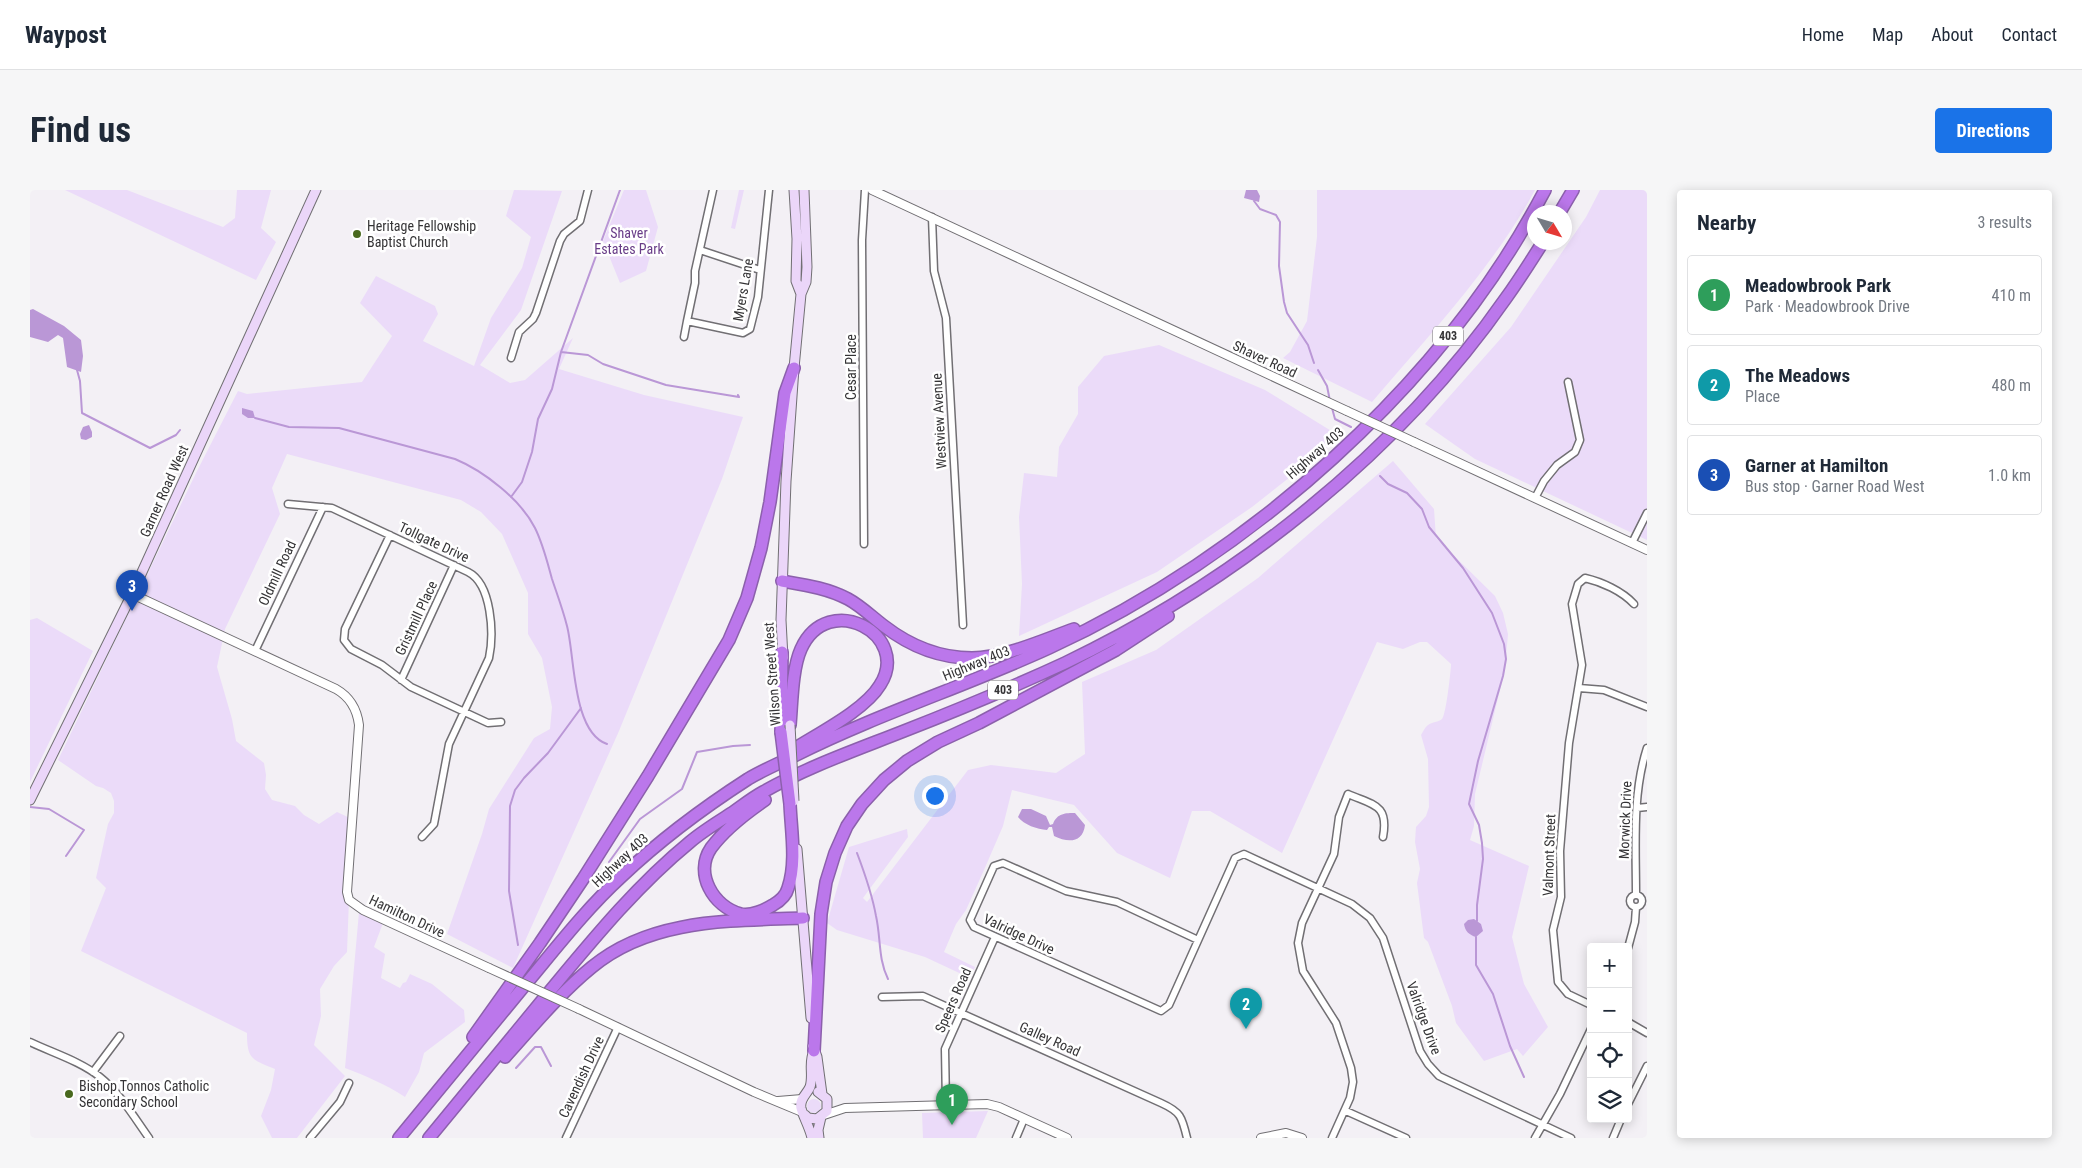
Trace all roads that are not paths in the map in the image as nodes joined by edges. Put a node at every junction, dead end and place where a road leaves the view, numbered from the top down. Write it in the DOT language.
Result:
graph roads {
  1 [pos="316,190"];
  2 [pos="588,190"];
  3 [pos="712,190"];
  4 [pos="769,190"];
  5 [pos="794,190"];
  6 [pos="804,190"];
  7 [pos="865,190"];
  8 [pos="872,190"];
  9 [pos="1545,190"];
  10 [pos="1573,190"];
  11 [pos="1564,205"];
  12 [pos="932,217"];
  13 [pos="700,250"];
  14 [pos="1538,250"];
  15 [pos="760,270"];
  16 [pos="801,294"];
  17 [pos="687,321"];
  18 [pos="684,338"];
  19 [pos="511,358"];
  20 [pos="794,368"];
  21 [pos="1568,382"];
  22 [pos="1535,498"];
  23 [pos="288,504"];
  24 [pos="323,507"];
  25 [pos="1647,513"];
  26 [pos="390,535"];
  27 [pos="1632,543"];
  28 [pos="864,544"];
  29 [pos="1226,545"];
  30 [pos="1647,550"];
  31 [pos="1249,555"];
  32 [pos="454,565"];
  33 [pos="782,581"];
  34 [pos="132,594"];
  35 [pos="1634,604"];
  36 [pos="963,625"];
  37 [pos="255,651"];
  38 [pos="782,652"];
  39 [pos="401,680"];
  40 [pos="1579,688"];
  41 [pos="1647,707"];
  42 [pos="464,712"];
  43 [pos="931,721"];
  44 [pos="501,722"];
  45 [pos="785,728"];
  46 [pos="1647,748"];
  47 [pos="751,778"];
  48 [pos="30,800"];
  49 [pos="792,806"];
  50 [pos="1647,807"];
  51 [pos="1637,808"];
  52 [pos="1382,836"];
  53 [pos="422,837"];
  54 [pos="1318,888"];
  55 [pos="1636,894"];
  56 [pos="1645,902"];
  57 [pos="1636,907"];
  58 [pos="802,918"];
  59 [pos="995,937"];
  60 [pos="1198,940"];
  61 [pos="1629,943"];
  62 [pos="882,997"];
  63 [pos="1587,1003"];
  64 [pos="961,1012"];
  65 [pos="1632,1024"];
  66 [pos="618,1028"];
  67 [pos="1590,1033"];
  68 [pos="1647,1033"];
  69 [pos="120,1036"];
  70 [pos="30,1042"];
  71 [pos="814,1051"];
  72 [pos="1647,1066"];
  73 [pos="93,1072"];
  74 [pos="349,1083"];
  75 [pos="824,1096"];
  76 [pos="1632,1096"];
  77 [pos="804,1097"];
  78 [pos="778,1101"];
  79 [pos="946,1105"];
  80 [pos="425,1106"];
  81 [pos="845,1108"];
  82 [pos="1346,1111"];
  83 [pos="450,1113"];
  84 [pos="803,1113"];
  85 [pos="823,1116"];
  86 [pos="1024,1119"];
  87 [pos="1620,1123"];
  88 [pos="1542,1124"];
  89 [pos="149,1138"];
  90 [pos="310,1138"];
  91 [pos="398,1138"];
  92 [pos="429,1138"];
  93 [pos="566,1138"];
  94 [pos="812,1138"];
  95 [pos="819,1138"];
  96 [pos="1016,1138"];
  97 [pos="1067,1138"];
  98 [pos="1187,1138"];
  99 [pos="1261,1138"];
  100 [pos="1302,1138"];
  101 [pos="1332,1138"];
  102 [pos="1406,1138"];
  103 [pos="1535,1138"];
  104 [pos="1571,1138"];
  105 [pos="1612,1138"];
  1 -- 34 [label="main road, Garner Road West"];
  2 -- 19 [label="street"];
  3 -- 13 [label="street"];
  4 -- 15 [label="street, Myers Lane"];
  5 -- 16 [label="main road, Wilson Street West"];
  6 -- 16 [label="main road, Wilson Street West"];
  7 -- 28 [label="street, Cesar Place"];
  8 -- 12 [label="street, Shaver Road"];
  9 -- 29 [label="highway, Highway 403 / 403"];
  10 -- 11 [label="highway"];
  12 -- 22 [label="street, Shaver Road, bridge"];
  12 -- 36 [label="street, Westview Avenue"];
  13 -- 15 [label="street"];
  13 -- 17 [label="street"];
  14 -- 31 [label="highway, 403"];
  15 -- 17 [label="street, Myers Lane"];
  16 -- 20 [label="main road, Wilson Street West"];
  17 -- 18 [label="street"];
  20 -- 33 [label="main road, Wilson Street West"];
  20 -- 80 [label="highway"];
  21 -- 22 [label="street"];
  22 -- 27 [label="street, Shaver Road"];
  23 -- 24 [label="street, Tollgate Drive"];
  24 -- 26 [label="street, Tollgate Drive"];
  24 -- 37 [label="street, Oldmill Road"];
  25 -- 27 [label="street"];
  26 -- 32 [label="street, Tollgate Drive"];
  26 -- 39 [label="street"];
  27 -- 30 [label="street, Shaver Road"];
  29 -- 33 [label="highway"];
  29 -- 47 [label="highway, Highway 403 / 403"];
  31 -- 43 [label="highway, 403"];
  31 -- 71 [label="highway"];
  32 -- 39 [label="street, Gristmill Place"];
  32 -- 42 [label="street, Tollgate Drive"];
  33 -- 38 [label="main road, Wilson Street West"];
  34 -- 37 [label="street, Hamilton Drive"];
  34 -- 48 [label="main road, Garner Road West"];
  35 -- 40 [label="street, Valmont Street"];
  37 -- 66 [label="street, Hamilton Drive, bridge"];
  38 -- 45 [label="highway"];
  39 -- 42 [label="street"];
  40 -- 41 [label="street"];
  40 -- 63 [label="street, Valmont Street"];
  42 -- 44 [label="street"];
  42 -- 53 [label="street, Tollgate Drive"];
  43 -- 49 [label="highway"];
  43 -- 83 [label="highway, 403"];
  45 -- 47 [label="highway"];
  45 -- 49 [label="highway, bridge"];
  46 -- 51 [label="street, Morwick Drive"];
  47 -- 80 [label="highway, Highway 403 / 403"];
  49 -- 58 [label="main road"];
  50 -- 51 [label="street"];
  51 -- 55 [label="street, Morwick Drive"];
  52 -- 54 [label="street"];
  54 -- 60 [label="street, Valridge Drive"];
  54 -- 82 [label="street"];
  54 -- 88 [label="street, Valridge Drive"];
  55 -- 56 [label="street"];
  55 -- 57 [label="street"];
  56 -- 57 [label="street"];
  57 -- 61 [label="street"];
  58 -- 71 [label="main road"];
  58 -- 83 [label="highway"];
  59 -- 60 [label="street, Valridge Drive"];
  59 -- 60 [label="street, Valridge Drive"];
  59 -- 64 [label="street, Speers Road"];
  62 -- 64 [label="street, Galley Road"];
  64 -- 79 [label="street, Speers Road"];
  64 -- 98 [label="street, Galley Road"];
  65 -- 68 [label="street"];
  66 -- 78 [label="street, Hamilton Drive"];
  66 -- 93 [label="street, Cavendish Drive"];
  67 -- 88 [label="street"];
  69 -- 73 [label="street"];
  70 -- 73 [label="street"];
  71 -- 75 [label="main road"];
  71 -- 77 [label="main road"];
  72 -- 76 [label="street"];
  73 -- 89 [label="street"];
  74 -- 90 [label="street"];
  75 -- 77 [label="main road"];
  75 -- 81 [label="street"];
  75 -- 85 [label="main road"];
  77 -- 78 [label="street, Hamilton Drive"];
  77 -- 84 [label="main road"];
  78 -- 84 [label="street, Hamilton Drive"];
  79 -- 81 [label="street"];
  79 -- 86 [label="street"];
  80 -- 91 [label="highway, Highway 403 / 403"];
  81 -- 85 [label="street"];
  82 -- 101 [label="street"];
  82 -- 102 [label="street"];
  83 -- 92 [label="highway, 403"];
  84 -- 85 [label="main road"];
  84 -- 94 [label="main road"];
  85 -- 95 [label="main road"];
  86 -- 96 [label="street"];
  86 -- 97 [label="street"];
  87 -- 105 [label="street"];
  88 -- 103 [label="street"];
  88 -- 104 [label="street, Valridge Drive"];
  99 -- 100 [label="street"];
}
